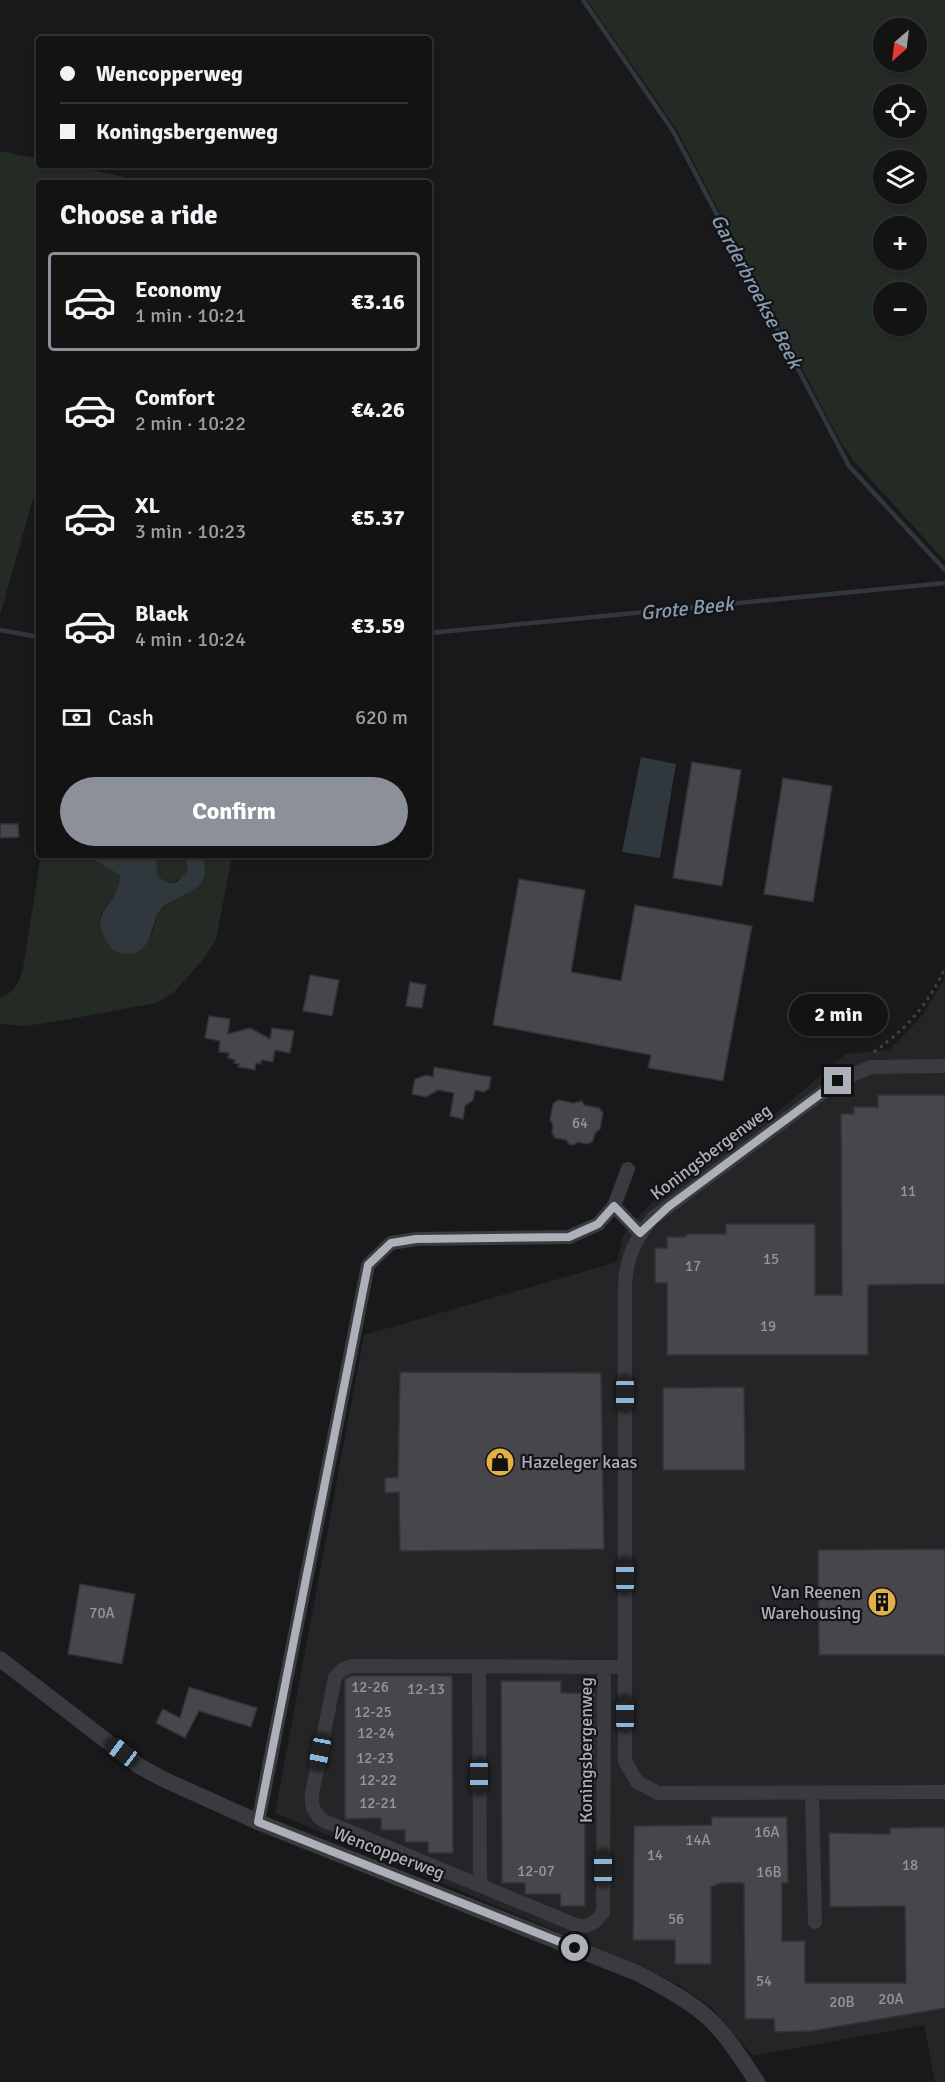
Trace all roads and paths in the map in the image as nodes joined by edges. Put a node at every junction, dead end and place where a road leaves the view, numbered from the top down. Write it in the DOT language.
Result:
graph roads {
  1 [pos="945,968"];
  2 [pos="868,1056"];
  3 [pos="945,1066"];
  4 [pos="628,1169"];
  5 [pos="614,1206"];
  6 [pos="640,1233"];
  7 [pos="0,1659"];
  8 [pos="479,1667"];
  9 [pos="604,1667"];
  10 [pos="625,1667"];
  11 [pos="945,1792"];
  12 [pos="812,1793"];
  13 [pos="258,1822"];
  14 [pos="480,1885"];
  15 [pos="815,1922"];
  16 [pos="757,2082"];
  1 -- 2 [label="path"];
  3 -- 6 [label="street, Koningsbergenweg"];
  4 -- 5 [label="street"];
  5 -- 6 [label="street"];
  5 -- 13 [label="street"];
  6 -- 10 [label="street, Koningsbergenweg"];
  7 -- 13 [label="street, Wencopperweg"];
  8 -- 9 [label="street, Koningsbergenweg"];
  8 -- 14 [label="street"];
  8 -- 14 [label="street, Koningsbergenweg"];
  9 -- 10 [label="street, Koningsbergenweg"];
  9 -- 14 [label="street, Koningsbergenweg"];
  10 -- 12 [label="street, Koningsbergenweg"];
  11 -- 12 [label="street, Koningsbergenweg"];
  12 -- 15 [label="street"];
  13 -- 16 [label="street, Wencopperweg"];
}
